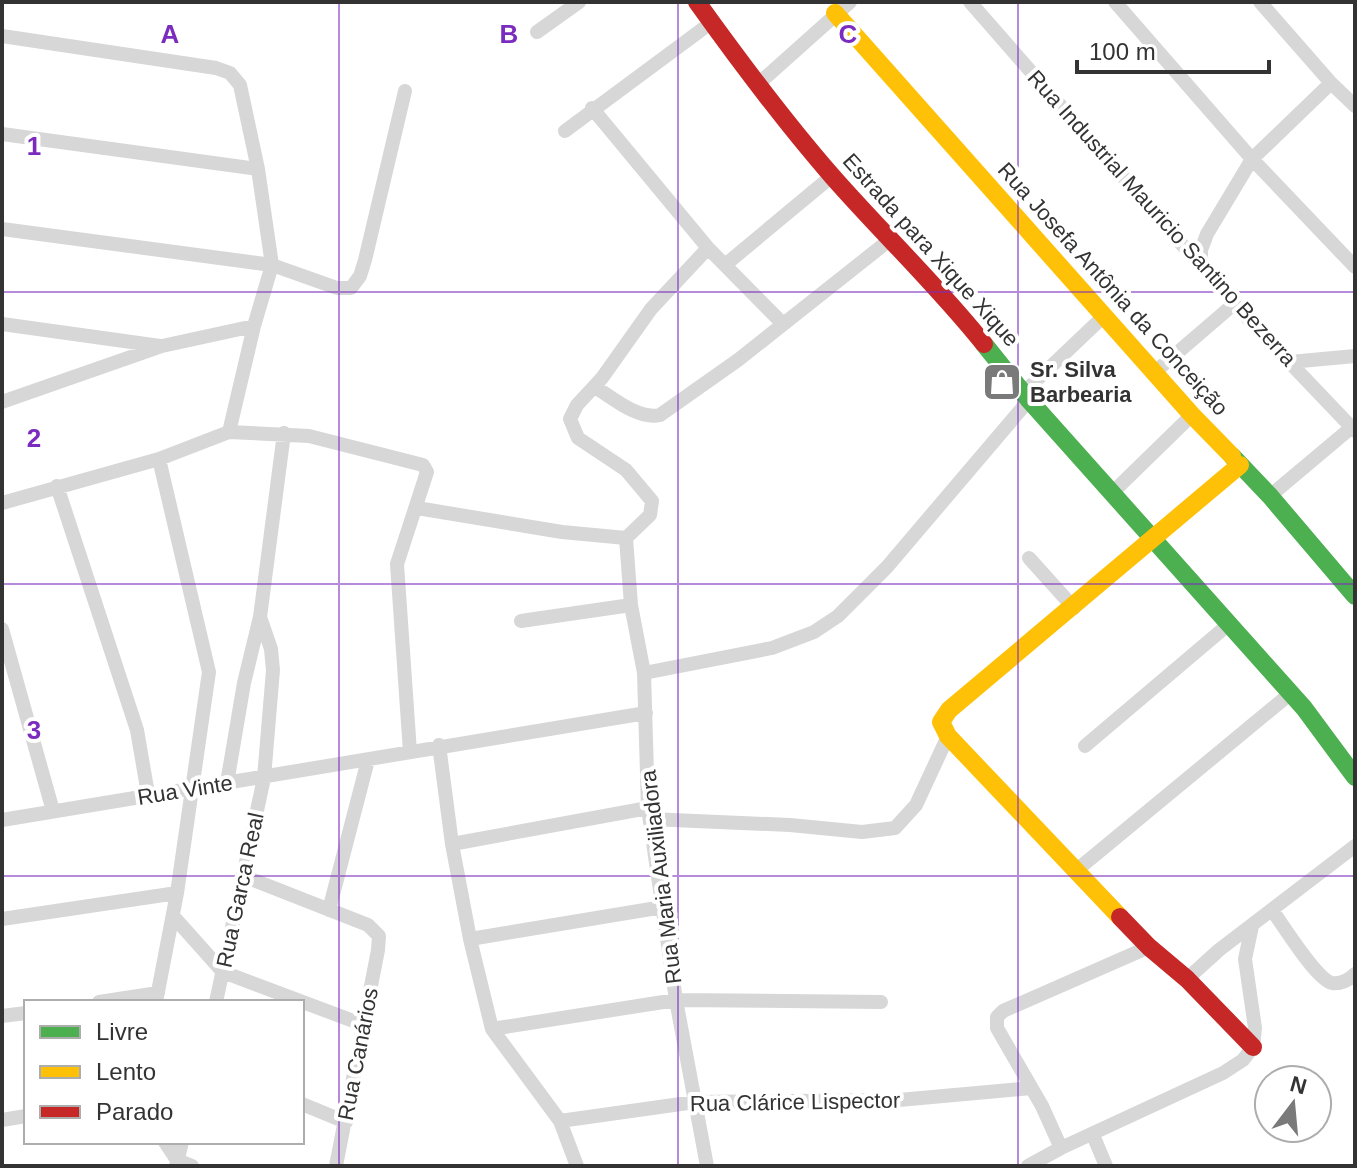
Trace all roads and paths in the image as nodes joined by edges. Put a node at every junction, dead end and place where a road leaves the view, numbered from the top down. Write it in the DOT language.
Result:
graph roads {
  1 [pos="579,2"];
  2 [pos="697,2"];
  3 [pos="970,2"];
  4 [pos="1115,2"];
  5 [pos="1260,2"];
  6 [pos="842,8"];
  7 [pos="712,22"];
  8 [pos="537,32"];
  9 [pos="2,36"];
  10 [pos="1331,83"];
  11 [pos="757,85"];
  12 [pos="405,91"];
  13 [pos="1355,106"];
  14 [pos="592,108"];
  15 [pos="565,131"];
  16 [pos="2,134"];
  17 [pos="1252,159"];
  18 [pos="258,169"];
  19 [pos="832,176"];
  20 [pos="2,229"];
  21 [pos="892,238"];
  22 [pos="708,248"];
  23 [pos="272,265"];
  24 [pos="725,265"];
  25 [pos="1201,266"];
  26 [pos="1355,267"];
  27 [pos="1234,304"];
  28 [pos="1105,315"];
  29 [pos="2,324"];
  30 [pos="783,324"];
  31 [pos="254,326"];
  32 [pos="162,346"];
  33 [pos="1355,356"];
  34 [pos="1290,362"];
  35 [pos="1156,371"];
  36 [pos="595,387"];
  37 [pos="1026,396"];
  38 [pos="2,402"];
  39 [pos="1192,415"];
  40 [pos="1353,429"];
  41 [pos="229,432"];
  42 [pos="284,433"];
  43 [pos="159,459"];
  44 [pos="1240,465"];
  45 [pos="57,486"];
  46 [pos="1112,493"];
  47 [pos="1270,496"];
  48 [pos="2,503"];
  49 [pos="417,508"];
  50 [pos="626,538"];
  51 [pos="1153,541"];
  52 [pos="1029,558"];
  53 [pos="1355,596"];
  54 [pos="631,605"];
  55 [pos="1074,608"];
  56 [pos="260,617"];
  57 [pos="521,621"];
  58 [pos="1229,624"];
  59 [pos="2,629"];
  60 [pos="644,673"];
  61 [pos="1291,693"];
  62 [pos="646,713"];
  63 [pos="948,736"];
  64 [pos="439,745"];
  65 [pos="1085,746"];
  66 [pos="410,752"];
  67 [pos="368,760"];
  68 [pos="1355,777"];
  69 [pos="264,778"];
  70 [pos="227,783"];
  71 [pos="193,787"];
  72 [pos="148,794"];
  73 [pos="53,811"];
  74 [pos="649,813"];
  75 [pos="2,820"];
  76 [pos="452,844"];
  77 [pos="1355,846"];
  78 [pos="1078,869"];
  79 [pos="243,876"];
  80 [pos="177,893"];
  81 [pos="663,907"];
  82 [pos="329,910"];
  83 [pos="1272,910"];
  84 [pos="173,916"];
  85 [pos="2,919"];
  86 [pos="1252,926"];
  87 [pos="470,939"];
  88 [pos="1149,947"];
  89 [pos="223,972"];
  90 [pos="1355,974"];
  91 [pos="1187,979"];
  92 [pos="157,998"];
  93 [pos="128,1000"];
  94 [pos="216,1000"];
  95 [pos="297,1000"];
  96 [pos="676,1000"];
  97 [pos="304,1002"];
  98 [pos="881,1002"];
  99 [pos="24,1013"];
  100 [pos="2,1016"];
  101 [pos="364,1025"];
  102 [pos="492,1029"];
  103 [pos="1253,1047"];
  104 [pos="1031,1088"];
  105 [pos="695,1102"];
  106 [pos="304,1105"];
  107 [pos="24,1116"];
  108 [pos="2,1120"];
  109 [pos="560,1121"];
  110 [pos="346,1122"];
  111 [pos="1093,1135"];
  112 [pos="166,1144"];
  113 [pos="1061,1148"];
  114 [pos="177,1163"];
  115 [pos="192,1166"];
  116 [pos="336,1166"];
  117 [pos="577,1166"];
  118 [pos="707,1166"];
  119 [pos="1028,1166"];
  120 [pos="1106,1166"];
  1 -- 8 [label="street"];
  2 -- 7 [label="street, Estrada para Xique Xique"];
  3 -- 25 [label="street, Rua Industrial Mauricio Santino Bezerra"];
  4 -- 17 [label="street"];
  5 -- 10 [label="street"];
  6 -- 11 [label="street"];
  6 -- 28 [label="street, Rua Josefa Antônia da Conceição"];
  7 -- 11 [label="street, Estrada para Xique Xique"];
  7 -- 14 [label="street"];
  9 -- 18 [label="street"];
  10 -- 13 [label="street"];
  10 -- 17 [label="street"];
  11 -- 19 [label="street, Estrada para Xique Xique"];
  12 -- 23 [label="street"];
  14 -- 15 [label="street"];
  14 -- 22 [label="street"];
  16 -- 18 [label="street"];
  17 -- 25 [label="street"];
  17 -- 26 [label="street"];
  18 -- 23 [label="street"];
  19 -- 21 [label="street, Estrada para Xique Xique"];
  19 -- 24 [label="street"];
  20 -- 23 [label="street"];
  21 -- 30 [label="street"];
  21 -- 37 [label="street, Estrada para Xique Xique"];
  22 -- 24 [label="street"];
  22 -- 36 [label="street"];
  23 -- 31 [label="street"];
  24 -- 30 [label="street"];
  25 -- 27 [label="street, Rua Industrial Mauricio Santino Bezerra"];
  27 -- 34 [label="street, Rua Industrial Mauricio Santino Bezerra"];
  27 -- 35 [label="street"];
  28 -- 35 [label="street, Rua Josefa Antônia da Conceição"];
  28 -- 37 [label="street"];
  29 -- 32 [label="street"];
  30 -- 36 [label="street"];
  31 -- 32 [label="street"];
  31 -- 41 [label="street"];
  32 -- 38 [label="street"];
  33 -- 34 [label="street"];
  34 -- 40 [label="street, Rua Industrial Mauricio Santino Bezerra"];
  35 -- 39 [label="street, Rua Josefa Antônia da Conceição"];
  36 -- 50 [label="street"];
  37 -- 46 [label="street, Estrada para Xique Xique"];
  37 -- 60 [label="street"];
  39 -- 44 [label="street, Rua Josefa Antônia da Conceição"];
  39 -- 46 [label="street"];
  40 -- 47 [label="street"];
  41 -- 42 [label="street"];
  41 -- 43 [label="street"];
  42 -- 49 [label="street"];
  42 -- 56 [label="street"];
  43 -- 45 [label="street"];
  43 -- 71 [label="street"];
  44 -- 47 [label="street, Rua Josefa Antônia da Conceição"];
  44 -- 51 [label="street"];
  45 -- 48 [label="street"];
  45 -- 72 [label="street"];
  46 -- 51 [label="street, Estrada para Xique Xique"];
  47 -- 53 [label="street, Rua Josefa Antônia da Conceição"];
  49 -- 50 [label="street"];
  49 -- 66 [label="street"];
  50 -- 54 [label="street, Rua Maria Auxiliadora"];
  51 -- 55 [label="street"];
  51 -- 58 [label="street, Estrada para Xique Xique"];
  52 -- 55 [label="street"];
  54 -- 57 [label="street"];
  54 -- 60 [label="street, Rua Maria Auxiliadora"];
  55 -- 63 [label="street"];
  56 -- 69 [label="street, Rua Garca Real"];
  56 -- 70 [label="street"];
  58 -- 61 [label="street, Estrada para Xique Xique"];
  58 -- 65 [label="street"];
  59 -- 73 [label="street"];
  60 -- 62 [label="street, Rua Maria Auxiliadora"];
  61 -- 68 [label="street, Estrada para Xique Xique"];
  61 -- 78 [label="street"];
  62 -- 64 [label="street, Rua Vinte"];
  62 -- 74 [label="street, Rua Maria Auxiliadora"];
  63 -- 74 [label="street"];
  63 -- 78 [label="street"];
  64 -- 66 [label="street, Rua Vinte"];
  64 -- 76 [label="street"];
  66 -- 67 [label="street, Rua Vinte"];
  67 -- 69 [label="street, Rua Vinte"];
  67 -- 82 [label="street"];
  69 -- 70 [label="street, Rua Vinte"];
  69 -- 79 [label="street, Rua Garca Real"];
  70 -- 71 [label="street, Rua Vinte"];
  71 -- 72 [label="street, Rua Vinte"];
  71 -- 80 [label="street"];
  72 -- 73 [label="street, Rua Vinte"];
  73 -- 75 [label="street, Rua Vinte"];
  74 -- 76 [label="street"];
  74 -- 81 [label="street, Rua Maria Auxiliadora"];
  76 -- 87 [label="street"];
  77 -- 83 [label="street"];
  78 -- 88 [label="street"];
  79 -- 82 [label="street"];
  79 -- 89 [label="street, Rua Garca Real"];
  80 -- 84 [label="street"];
  80 -- 85 [label="street"];
  81 -- 87 [label="street"];
  81 -- 96 [label="street, Rua Maria Auxiliadora"];
  82 -- 101 [label="street, Rua Canários"];
  83 -- 86 [label="street"];
  83 -- 90 [label="street"];
  84 -- 89 [label="street"];
  84 -- 92 [label="street"];
  86 -- 91 [label="street"];
  86 -- 103 [label="street"];
  87 -- 102 [label="street"];
  88 -- 91 [label="street"];
  88 -- 104 [label="street"];
  89 -- 94 [label="street, Rua Garca Real"];
  89 -- 95 [label="street"];
  91 -- 103 [label="street"];
  92 -- 93 [label="street"];
  96 -- 98 [label="street"];
  96 -- 102 [label="street"];
  96 -- 105 [label="street, Rua Maria Auxiliadora"];
  97 -- 101 [label="street"];
  99 -- 100 [label="street"];
  101 -- 110 [label="street, Rua Canários"];
  102 -- 109 [label="street"];
  103 -- 111 [label="street"];
  104 -- 105 [label="street, Rua Clárice Lispector"];
  104 -- 113 [label="street"];
  105 -- 109 [label="street, Rua Clárice Lispector"];
  105 -- 118 [label="street, Rua Maria Auxiliadora"];
  106 -- 110 [label="street"];
  107 -- 108 [label="street"];
  109 -- 117 [label="street"];
  110 -- 116 [label="street, Rua Canários"];
  111 -- 113 [label="street"];
  111 -- 120 [label="street"];
  112 -- 114 [label="street"];
  113 -- 119 [label="street"];
  114 -- 115 [label="street"];
}
